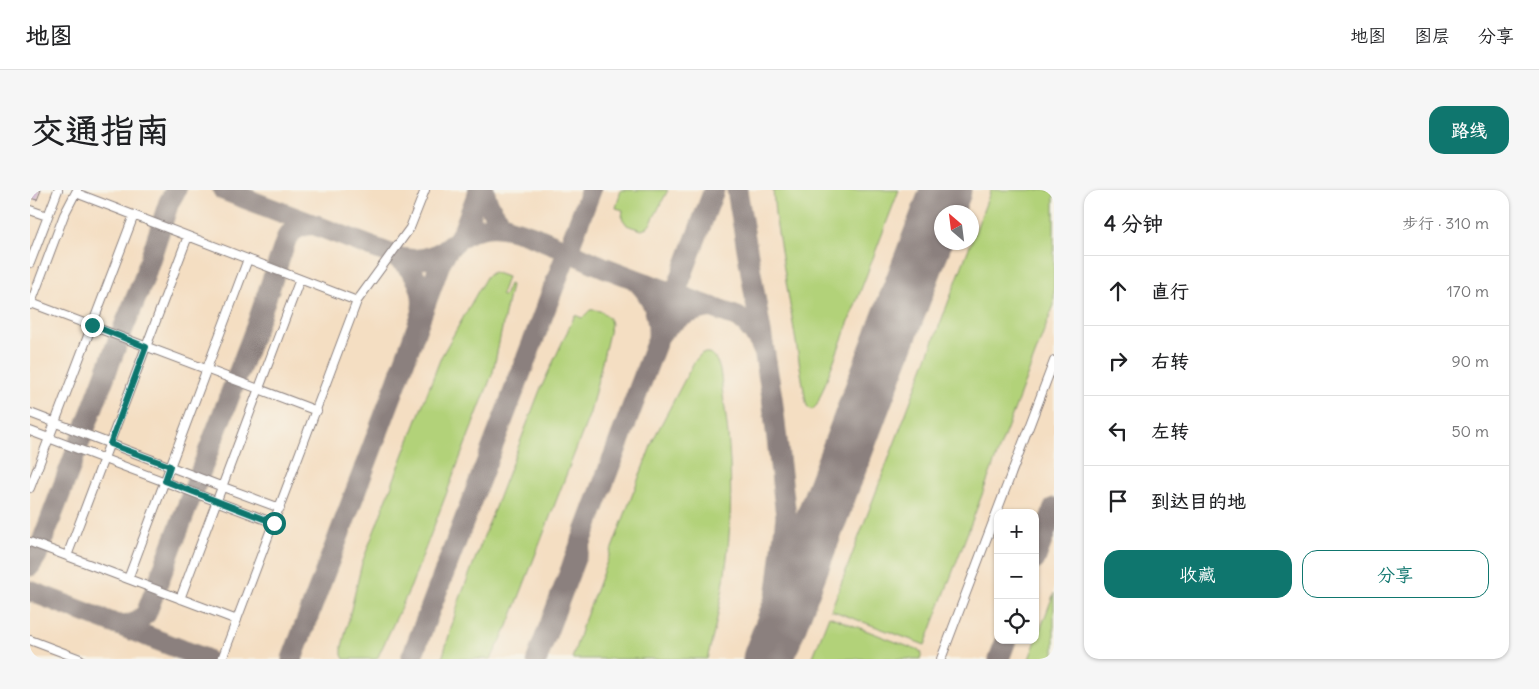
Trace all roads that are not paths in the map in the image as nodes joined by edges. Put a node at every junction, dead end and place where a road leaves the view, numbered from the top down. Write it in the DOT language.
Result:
graph roads {
  1 [pos="58,190"];
  2 [pos="425,190"];
  3 [pos="76,191"];
  4 [pos="30,210"];
  5 [pos="48,214"];
  6 [pos="134,215"];
  7 [pos="188,236"];
  8 [pos="248,259"];
  9 [pos="30,263"];
  10 [pos="300,279"];
  11 [pos="358,301"];
  12 [pos="30,304"];
  13 [pos="92,325"];
  14 [pos="146,347"];
  15 [pos="1054,361"];
  16 [pos="207,369"];
  17 [pos="260,389"];
  18 [pos="317,411"];
  19 [pos="30,413"];
  20 [pos="54,423"];
  21 [pos="30,431"];
  22 [pos="49,438"];
  23 [pos="110,444"];
  24 [pos="104,459"];
  25 [pos="170,466"];
  26 [pos="165,481"];
  27 [pos="223,487"];
  28 [pos="30,488"];
  29 [pos="217,502"];
  30 [pos="280,508"];
  31 [pos="274,523"];
  32 [pos="30,542"];
  33 [pos="67,556"];
  34 [pos="128,579"];
  35 [pos="180,598"];
  36 [pos="237,620"];
  37 [pos="30,640"];
  38 [pos="80,659"];
  39 [pos="222,659"];
  40 [pos="941,659"];
  1 -- 5 [label="lane"];
  2 -- 11 [label="lane"];
  3 -- 6 [label="lane"];
  3 -- 12 [label="lane"];
  4 -- 5 [label="lane"];
  5 -- 9 [label="lane"];
  6 -- 7 [label="lane"];
  6 -- 13 [label="lane"];
  7 -- 8 [label="lane"];
  7 -- 14 [label="lane"];
  8 -- 10 [label="lane"];
  8 -- 16 [label="lane"];
  10 -- 11 [label="lane"];
  10 -- 17 [label="lane"];
  11 -- 18 [label="lane"];
  12 -- 13 [label="lane"];
  13 -- 14 [label="lane"];
  13 -- 20 [label="lane"];
  14 -- 16 [label="lane"];
  14 -- 23 [label="lane"];
  15 -- 40 [label="lane"];
  16 -- 17 [label="lane"];
  16 -- 25 [label="lane"];
  17 -- 18 [label="lane"];
  17 -- 27 [label="lane"];
  18 -- 30 [label="lane"];
  19 -- 20 [label="lane"];
  20 -- 22 [label="lane"];
  20 -- 23 [label="lane"];
  21 -- 22 [label="lane"];
  22 -- 24 [label="lane"];
  22 -- 28 [label="lane"];
  23 -- 24 [label="lane"];
  23 -- 25 [label="lane"];
  24 -- 26 [label="lane"];
  24 -- 33 [label="lane"];
  25 -- 26 [label="lane"];
  25 -- 27 [label="lane"];
  26 -- 29 [label="lane"];
  26 -- 34 [label="lane"];
  27 -- 29 [label="lane"];
  27 -- 30 [label="lane"];
  29 -- 31 [label="lane"];
  29 -- 35 [label="lane"];
  30 -- 31 [label="lane"];
  31 -- 36 [label="lane"];
  32 -- 33 [label="lane"];
  33 -- 34 [label="lane"];
  34 -- 35 [label="lane"];
  35 -- 36 [label="lane"];
  36 -- 39 [label="lane"];
  37 -- 38 [label="lane"];
}
